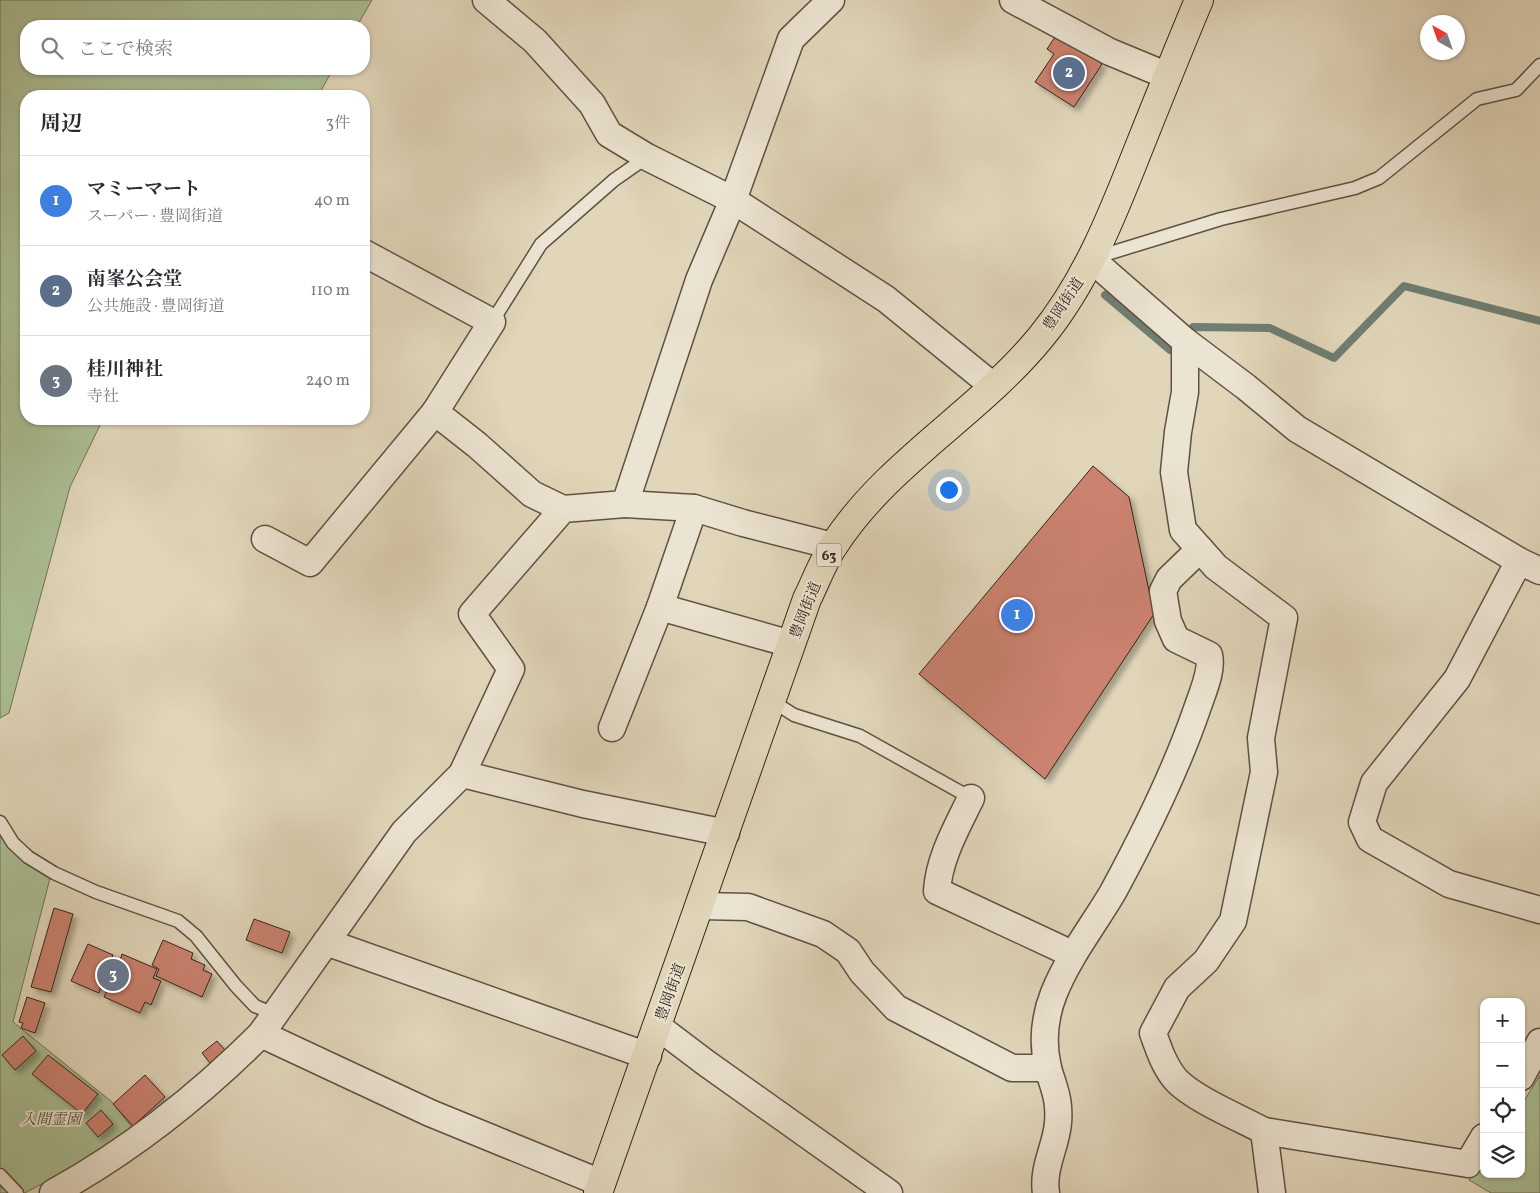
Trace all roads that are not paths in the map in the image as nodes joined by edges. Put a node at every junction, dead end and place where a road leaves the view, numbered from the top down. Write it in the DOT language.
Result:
graph roads {
  1 [pos="486,0"];
  2 [pos="831,0"];
  3 [pos="1013,0"];
  4 [pos="1199,0"];
  5 [pos="1540,65"];
  6 [pos="1168,76"];
  7 [pos="647,157"];
  8 [pos="733,200"];
  9 [pos="370,256"];
  10 [pos="1092,259"];
  11 [pos="492,322"];
  12 [pos="1185,341"];
  13 [pos="993,386"];
  14 [pos="435,412"];
  15 [pos="625,504"];
  16 [pos="694,508"];
  17 [pos="563,509"];
  18 [pos="265,539"];
  19 [pos="833,546"];
  20 [pos="1200,549"];
  21 [pos="1529,566"];
  22 [pos="660,607"];
  23 [pos="791,644"];
  24 [pos="772,701"];
  25 [pos="612,728"];
  26 [pos="462,774"];
  27 [pos="972,798"];
  28 [pos="0,822"];
  29 [pos="726,833"];
  30 [pos="701,906"];
  31 [pos="1540,910"];
  32 [pos="326,942"];
  33 [pos="1072,954"];
  34 [pos="268,1024"];
  35 [pos="658,1026"];
  36 [pos="1540,1042"];
  37 [pos="648,1056"];
  38 [pos="1048,1068"];
  39 [pos="1525,1070"];
  40 [pos="1264,1131"];
  41 [pos="1480,1144"];
  42 [pos="0,1175"];
  43 [pos="599,1188"];
  44 [pos="17,1193"];
  45 [pos="53,1193"];
  46 [pos="889,1193"];
  47 [pos="1046,1193"];
  48 [pos="1272,1193"];
  1 -- 7 [label="street"];
  2 -- 8 [label="street"];
  3 -- 6 [label="street"];
  4 -- 6 [label="main road, 豊岡街道 / 63"];
  5 -- 10 [label="lane"];
  6 -- 10 [label="main road, 豊岡街道 / 63"];
  7 -- 8 [label="street"];
  7 -- 11 [label="lane"];
  8 -- 13 [label="street"];
  8 -- 15 [label="street"];
  9 -- 11 [label="street"];
  10 -- 12 [label="street"];
  10 -- 13 [label="main road, 豊岡街道 / 63"];
  11 -- 14 [label="street"];
  12 -- 20 [label="street"];
  12 -- 21 [label="street"];
  13 -- 19 [label="main road, 豊岡街道 / 63"];
  14 -- 17 [label="street"];
  14 -- 18 [label="street"];
  15 -- 16 [label="street"];
  15 -- 17 [label="street"];
  16 -- 19 [label="street"];
  16 -- 22 [label="street"];
  17 -- 26 [label="street"];
  19 -- 23 [label="main road, 豊岡街道 / 63"];
  20 -- 33 [label="street"];
  20 -- 40 [label="street"];
  21 -- 31 [label="street"];
  22 -- 23 [label="street"];
  22 -- 25 [label="street"];
  23 -- 24 [label="main road, 豊岡街道 / 63"];
  24 -- 27 [label="lane"];
  24 -- 29 [label="main road, 豊岡街道 / 63"];
  26 -- 29 [label="street"];
  26 -- 32 [label="street"];
  27 -- 33 [label="street"];
  28 -- 34 [label="lane"];
  29 -- 30 [label="main road, 豊岡街道 / 63"];
  30 -- 35 [label="main road, 豊岡街道 / 63"];
  30 -- 38 [label="street"];
  32 -- 34 [label="street"];
  32 -- 37 [label="street"];
  33 -- 38 [label="street"];
  34 -- 43 [label="street"];
  34 -- 45 [label="street"];
  35 -- 37 [label="main road, 豊岡街道 / 63"];
  35 -- 46 [label="street"];
  36 -- 39 [label="street"];
  37 -- 43 [label="main road, 豊岡街道 / 63"];
  38 -- 47 [label="street"];
  40 -- 41 [label="street"];
  40 -- 48 [label="street"];
  42 -- 44 [label="lane"];
}
